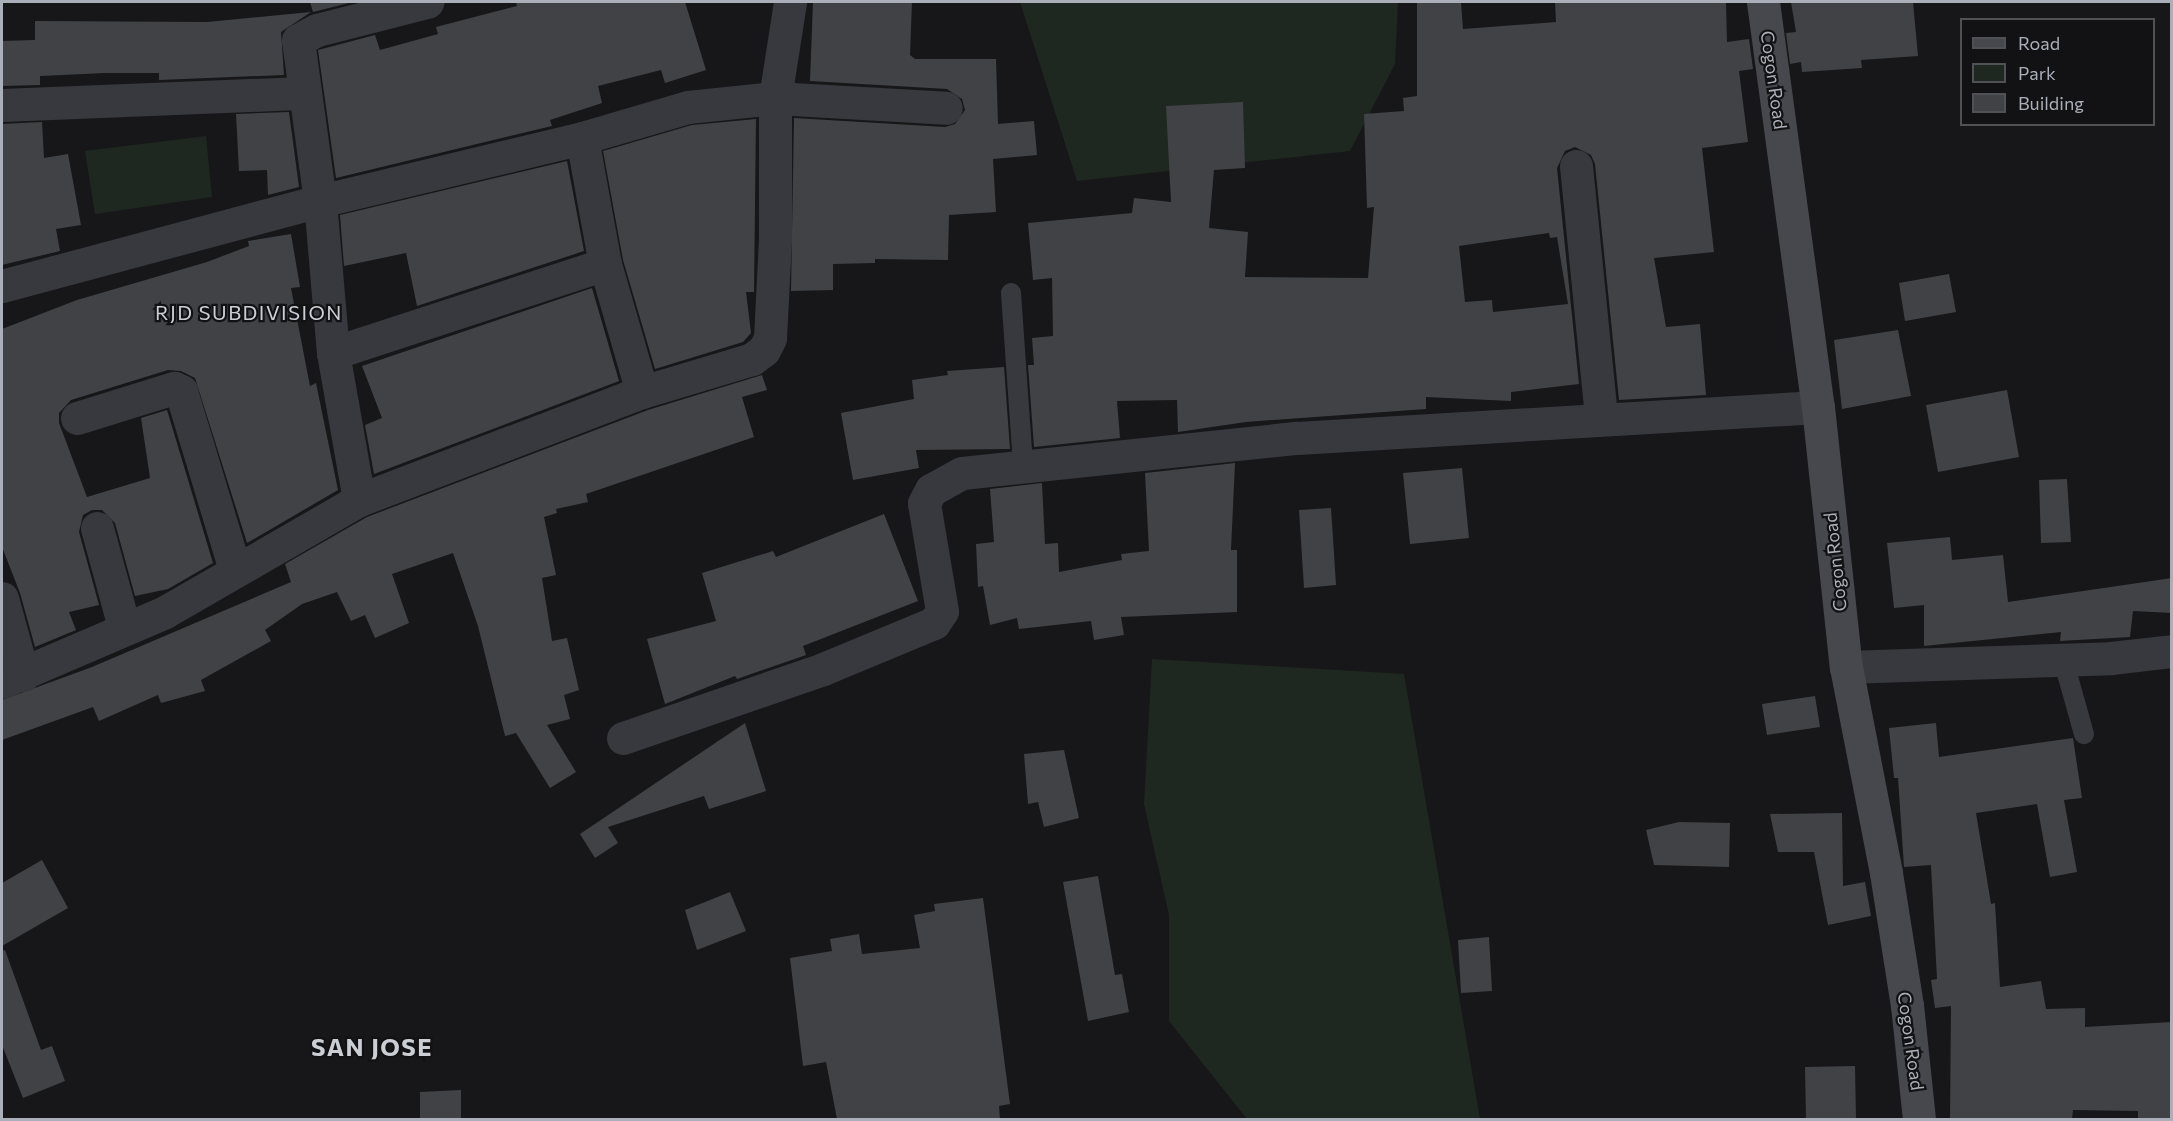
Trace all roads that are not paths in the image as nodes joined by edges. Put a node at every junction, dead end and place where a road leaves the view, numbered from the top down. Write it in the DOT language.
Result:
graph roads {
  1 [pos="427,2"];
  2 [pos="790,2"];
  3 [pos="1763,2"];
  4 [pos="304,93"];
  5 [pos="775,98"];
  6 [pos="2,105"];
  7 [pos="946,108"];
  8 [pos="582,138"];
  9 [pos="1575,166"];
  10 [pos="320,201"];
  11 [pos="605,264"];
  12 [pos="2,286"];
  13 [pos="1011,293"];
  14 [pos="333,353"];
  15 [pos="642,392"];
  16 [pos="1818,407"];
  17 [pos="1601,417"];
  18 [pos="77,418"];
  19 [pos="1023,465"];
  20 [pos="359,500"];
  21 [pos="97,528"];
  22 [pos="235,570"];
  23 [pos="2,598"];
  24 [pos="124,627"];
  25 [pos="2172,651"];
  26 [pos="2063,659"];
  27 [pos="1846,667"];
  28 [pos="12,679"];
  29 [pos="2084,734"];
  30 [pos="623,738"];
  31 [pos="1919,1119"];
  1 -- 4 [label="street"];
  2 -- 5 [label="street"];
  3 -- 16 [label="street, Cogon Road"];
  4 -- 6 [label="street"];
  4 -- 10 [label="street"];
  5 -- 7 [label="street"];
  5 -- 8 [label="street"];
  5 -- 15 [label="street"];
  8 -- 10 [label="street"];
  8 -- 11 [label="street"];
  9 -- 17 [label="street"];
  10 -- 12 [label="street"];
  10 -- 14 [label="street"];
  11 -- 14 [label="street"];
  11 -- 15 [label="street"];
  13 -- 19 [label="lane"];
  14 -- 20 [label="street"];
  15 -- 20 [label="street"];
  16 -- 17 [label="street"];
  16 -- 27 [label="street, Cogon Road"];
  17 -- 19 [label="street"];
  18 -- 22 [label="street"];
  19 -- 30 [label="street"];
  20 -- 22 [label="street"];
  21 -- 24 [label="street"];
  22 -- 24 [label="street"];
  23 -- 28 [label="street"];
  24 -- 28 [label="street"];
  25 -- 26 [label="street"];
  26 -- 27 [label="street"];
  26 -- 29 [label="lane"];
  27 -- 31 [label="street, Cogon Road"];
}
